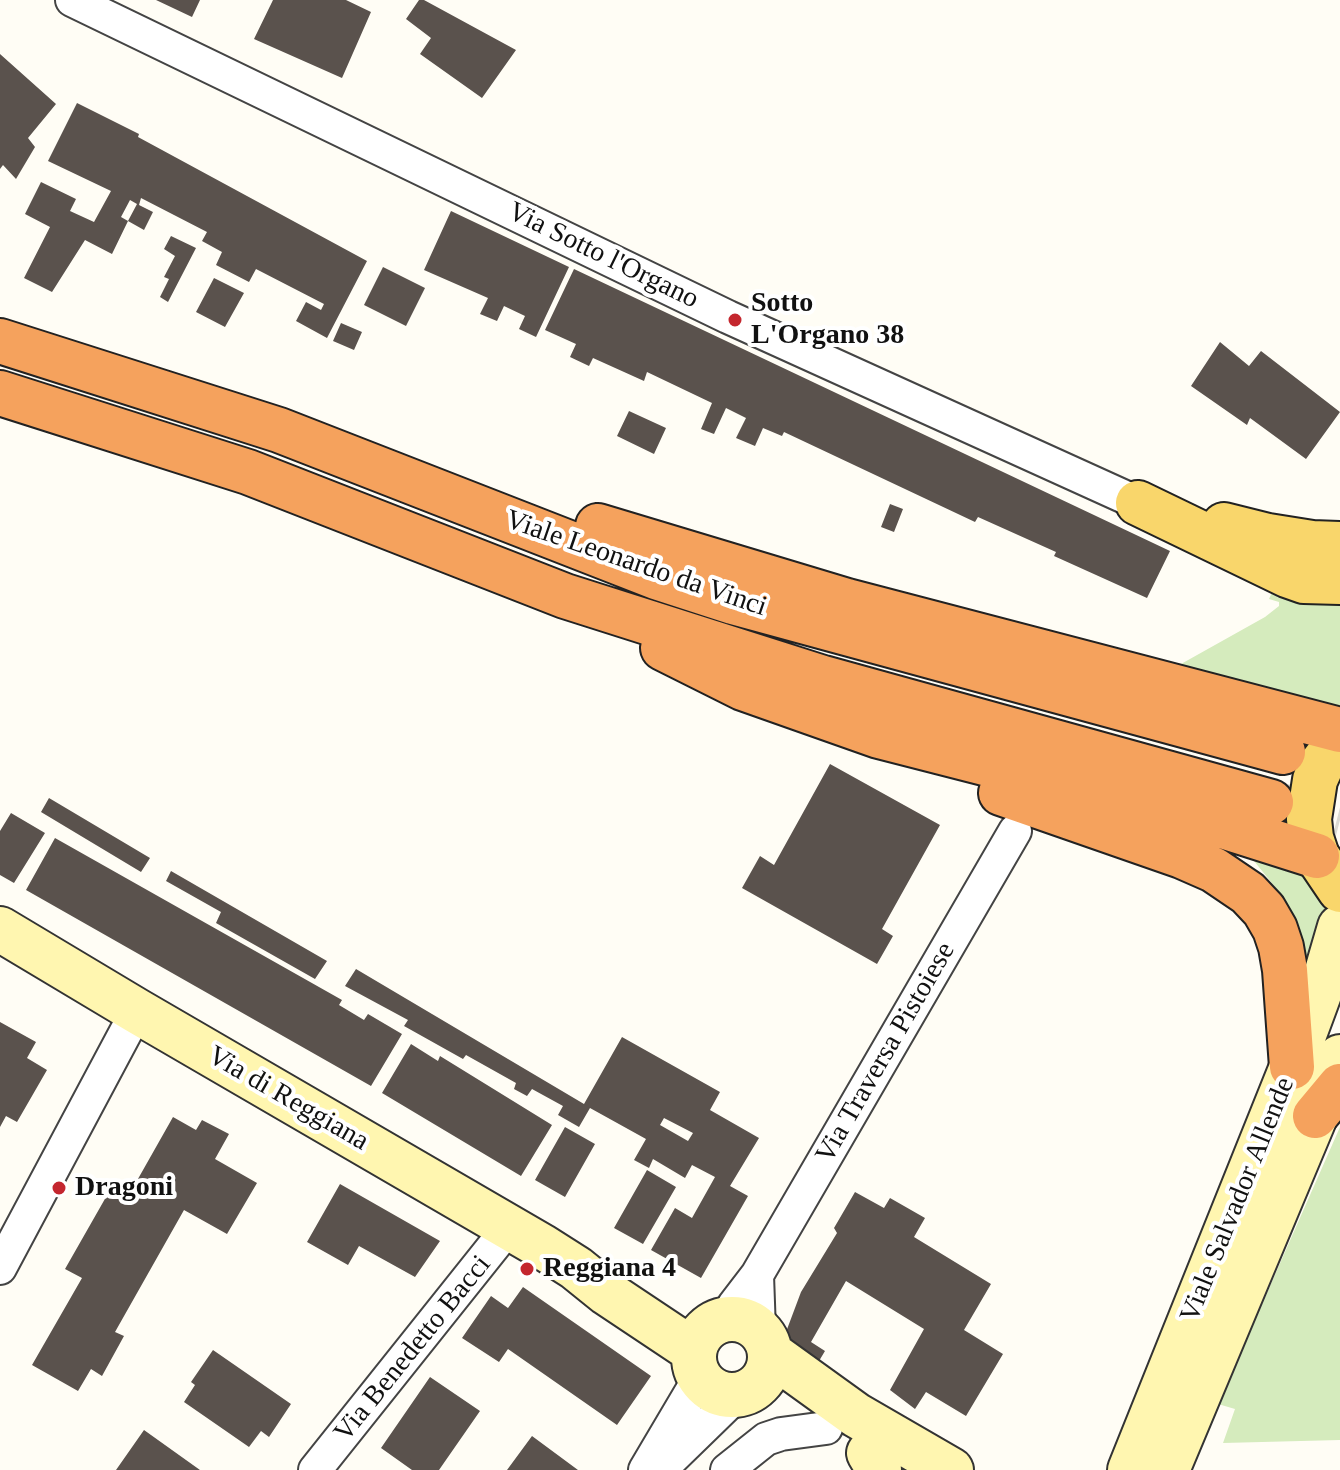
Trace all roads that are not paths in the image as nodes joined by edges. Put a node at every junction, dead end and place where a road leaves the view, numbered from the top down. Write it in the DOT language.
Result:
graph roads {
  1 [pos="72,0"];
  2 [pos="0,341"];
  3 [pos="0,393"];
  4 [pos="279,430"];
  5 [pos="1138,503"];
  6 [pos="1340,544"];
  7 [pos="1340,582"];
  8 [pos="565,596"];
  9 [pos="1340,730"];
  10 [pos="879,736"];
  11 [pos="1340,740"];
  12 [pos="1283,752"];
  13 [pos="1271,802"];
  14 [pos="1015,831"];
  15 [pos="1329,873"];
  16 [pos="1340,927"];
  17 [pos="0,929"];
  18 [pos="137,1011"];
  19 [pos="1340,1057"];
  20 [pos="1292,1067"];
  21 [pos="1328,1101"];
  22 [pos="509,1227"];
  23 [pos="0,1268"];
  24 [pos="733,1353"];
  25 [pos="826,1428"];
  26 [pos="874,1462"];
  27 [pos="315,1470"];
  28 [pos="645,1470"];
  29 [pos="660,1470"];
  30 [pos="727,1470"];
  31 [pos="912,1470"];
  32 [pos="951,1470"];
  33 [pos="1130,1470"];
  34 [pos="1167,1470"];
  1 -- 5 [label="street, Via Sotto l'Organo"];
  2 -- 4 [label="highway, Viale Leonardo da Vinci"];
  3 -- 8 [label="highway, Viale Leonardo da Vinci"];
  4 -- 9 [label="highway"];
  4 -- 12 [label="highway, Viale Leonardo da Vinci"];
  5 -- 6 [label="main road"];
  5 -- 7 [label="main road"];
  8 -- 10 [label="highway"];
  8 -- 13 [label="highway, Viale Leonardo da Vinci"];
  10 -- 15 [label="highway"];
  10 -- 20 [label="highway"];
  11 -- 15 [label="main road"];
  14 -- 24 [label="street, Via Traversa Pistoiese"];
  16 -- 20 [label="street, Viale Salvador Allende"];
  17 -- 18 [label="street, Via di Reggiana"];
  18 -- 22 [label="street, Via di Reggiana"];
  18 -- 23 [label="street"];
  19 -- 21 [label="street, Viale Salvador Allende"];
  20 -- 33 [label="street, Viale Salvador Allende"];
  21 -- 34 [label="street, Viale Salvador Allende"];
  22 -- 24 [label="street, Via di Reggiana"];
  22 -- 27 [label="street, Via Benedetto Bacci"];
  24 -- 25 [label="street, Via di Reggiana"];
  24 -- 28 [label="street, Via Traversa Pistoiese"];
  24 -- 29 [label="street, Via Traversa Pistoiese"];
  24 -- 32 [label="street, Via di Reggiana"];
  25 -- 26 [label="street, Via di Reggiana"];
  25 -- 30 [label="street"];
  26 -- 31 [label="street, Via di Reggiana"];
}
